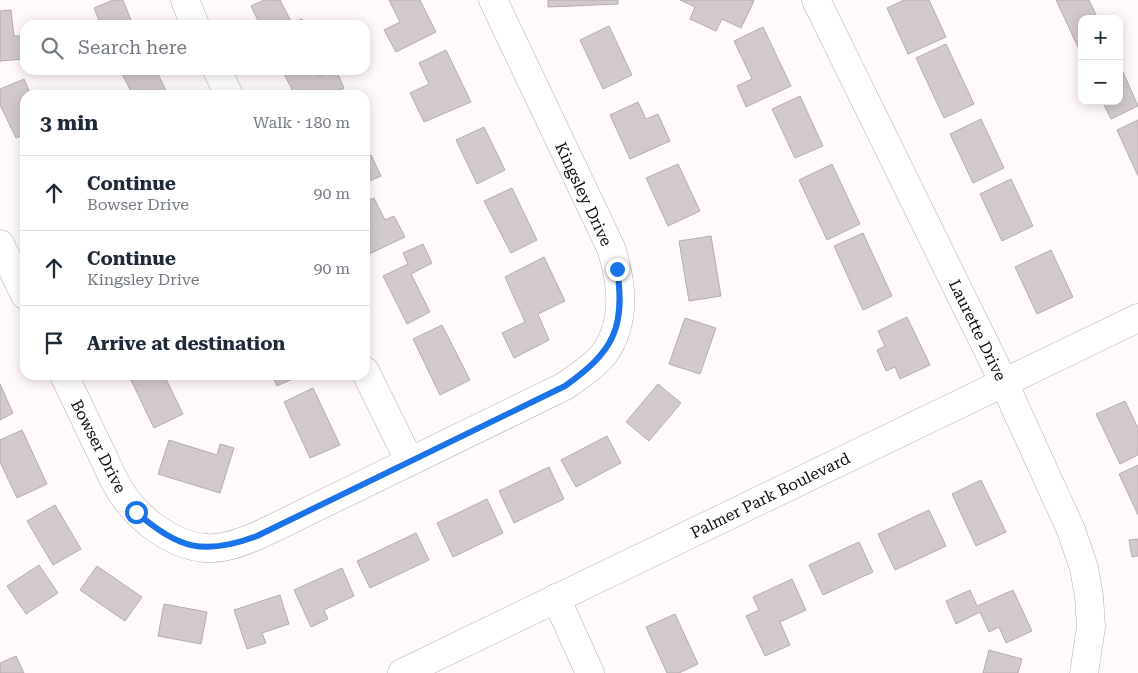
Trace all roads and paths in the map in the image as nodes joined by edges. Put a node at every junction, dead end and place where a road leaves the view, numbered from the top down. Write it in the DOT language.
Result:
graph roads {
  1 [pos="185,0"];
  2 [pos="493,0"];
  3 [pos="816,0"];
  4 [pos="193,20"];
  5 [pos="219,75"];
  6 [pos="227,90"];
  7 [pos="0,244"];
  8 [pos="20,285"];
  9 [pos="1138,318"];
  10 [pos="66,380"];
  11 [pos="369,380"];
  12 [pos="1004,382"];
  13 [pos="409,460"];
  14 [pos="556,598"];
  15 [pos="415,670"];
  16 [pos="590,673"];
  17 [pos="1084,673"];
  1 -- 4 [label="street"];
  2 -- 13 [label="street, Kingsley Drive"];
  3 -- 12 [label="street, Laurette Drive"];
  5 -- 6 [label="street"];
  7 -- 8 [label="street"];
  9 -- 12 [label="street, Palmer Park Boulevard"];
  10 -- 13 [label="street, Bowser Drive"];
  11 -- 13 [label="street"];
  12 -- 14 [label="street, Palmer Park Boulevard"];
  12 -- 17 [label="street, Laurette Drive"];
  14 -- 15 [label="street, Palmer Park Boulevard"];
  14 -- 16 [label="street"];
}
